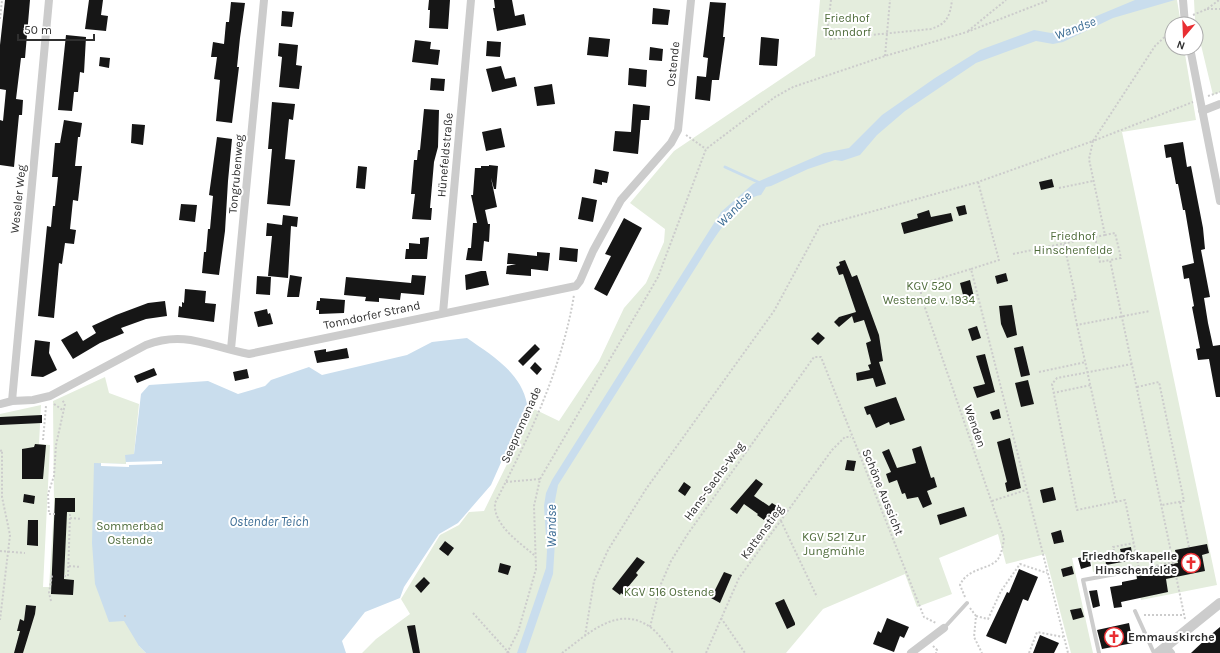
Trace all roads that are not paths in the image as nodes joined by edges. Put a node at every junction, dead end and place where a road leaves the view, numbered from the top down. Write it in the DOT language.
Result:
graph roads {
  1 [pos="50,0"];
  2 [pos="264,0"];
  3 [pos="470,0"];
  4 [pos="691,0"];
  5 [pos="1183,1"];
  6 [pos="1184,16"];
  7 [pos="1192,56"];
  8 [pos="1220,104"];
  9 [pos="1202,111"];
  10 [pos="1220,201"];
  11 [pos="576,286"];
  12 [pos="443,313"];
  13 [pos="231,349"];
  14 [pos="12,401"];
  15 [pos="0,404"];
  16 [pos="1116,574"];
  17 [pos="967,603"];
  18 [pos="1220,603"];
  19 [pos="1136,613"];
  20 [pos="944,628"];
  21 [pos="1165,651"];
  22 [pos="911,653"];
  23 [pos="1099,653"];
  24 [pos="1154,653"];
  1 -- 14 [label="street, Weseler Weg"];
  2 -- 13 [label="street, Tongrubenweg"];
  3 -- 12 [label="street, Hünefeldstraße"];
  4 -- 11 [label="street, Ostende"];
  5 -- 6 [label="street"];
  7 -- 9 [label="street"];
  8 -- 9 [label="street"];
  9 -- 10 [label="street"];
  11 -- 12 [label="street, Tonndorfer Strand"];
  12 -- 13 [label="street, Tonndorfer Strand"];
  13 -- 14 [label="street, Tonndorfer Strand"];
  14 -- 15 [label="street, Tonndorfer Strand"];
  16 -- 23 [label="lane"];
  17 -- 20 [label="lane"];
  18 -- 21 [label="street"];
  19 -- 24 [label="lane"];
  20 -- 22 [label="street"];
}
